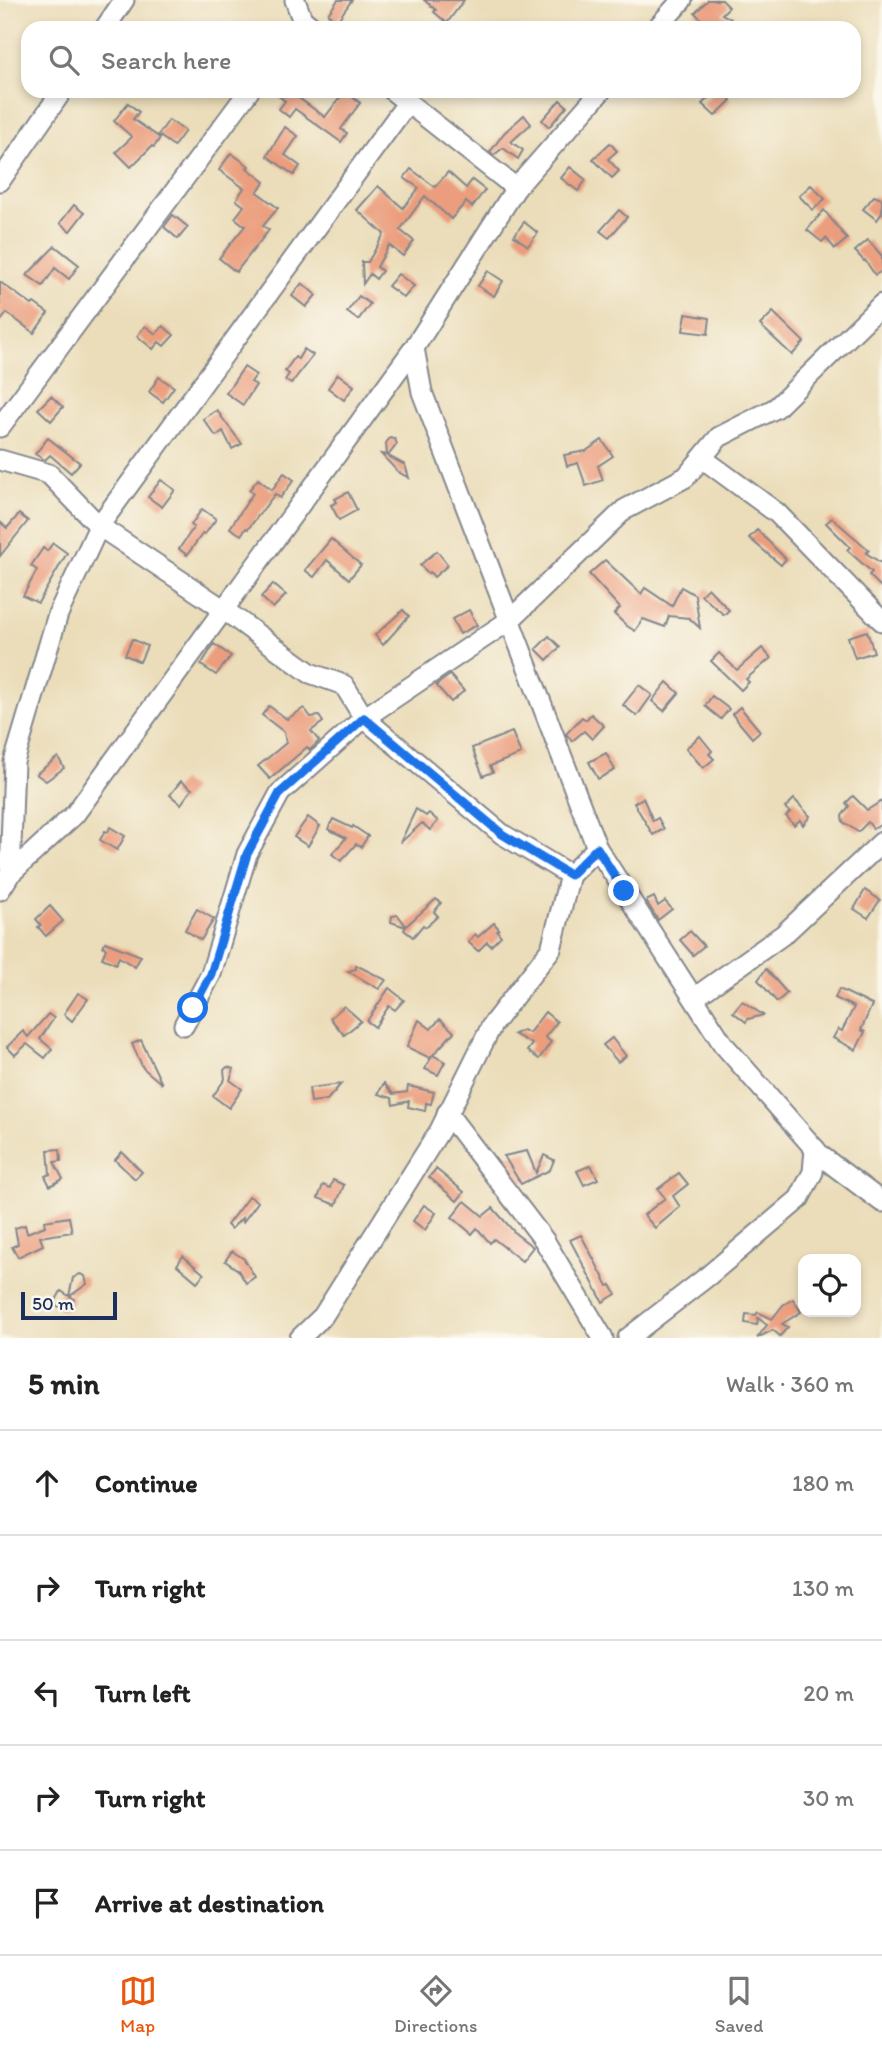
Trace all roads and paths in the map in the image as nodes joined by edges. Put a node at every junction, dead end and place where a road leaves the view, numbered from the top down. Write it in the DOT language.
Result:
graph roads {
  1 [pos="124,0"];
  2 [pos="295,0"];
  3 [pos="682,0"];
  4 [pos="110,21"];
  5 [pos="302,21"];
  6 [pos="663,21"];
  7 [pos="57,98"];
  8 [pos="243,98"];
  9 [pos="399,98"];
  10 [pos="401,98"];
  11 [pos="595,98"];
  12 [pos="0,181"];
  13 [pos="516,188"];
  14 [pos="882,304"];
  15 [pos="414,348"];
  16 [pos="0,427"];
  17 [pos="702,458"];
  18 [pos="0,460"];
  19 [pos="99,526"];
  20 [pos="223,609"];
  21 [pos="510,620"];
  22 [pos="882,621"];
  23 [pos="364,718"];
  24 [pos="882,842"];
  25 [pos="597,848"];
  26 [pos="570,875"];
  27 [pos="5,882"];
  28 [pos="694,999"];
  29 [pos="184,1025"];
  30 [pos="447,1113"];
  31 [pos="815,1149"];
  32 [pos="882,1202"];
  33 [pos="300,1338"];
  34 [pos="603,1338"];
  35 [pos="628,1338"];
  1 -- 4 [label="street"];
  2 -- 5 [label="street"];
  3 -- 6 [label="street"];
  7 -- 12 [label="street"];
  8 -- 16 [label="street"];
  9 -- 19 [label="street"];
  10 -- 13 [label="street"];
  11 -- 13 [label="street"];
  13 -- 15 [label="street"];
  14 -- 17 [label="street"];
  15 -- 20 [label="street"];
  15 -- 21 [label="street"];
  17 -- 21 [label="street"];
  17 -- 22 [label="street"];
  18 -- 19 [label="street"];
  19 -- 20 [label="street"];
  19 -- 27 [label="street"];
  20 -- 23 [label="street"];
  20 -- 27 [label="street"];
  21 -- 23 [label="street"];
  21 -- 25 [label="street"];
  23 -- 26 [label="street"];
  23 -- 29 [label="street"];
  24 -- 28 [label="street"];
  25 -- 26 [label="street"];
  25 -- 28 [label="street"];
  26 -- 30 [label="street"];
  28 -- 31 [label="street"];
  30 -- 33 [label="street"];
  30 -- 34 [label="street"];
  31 -- 32 [label="street"];
  31 -- 35 [label="street"];
}
